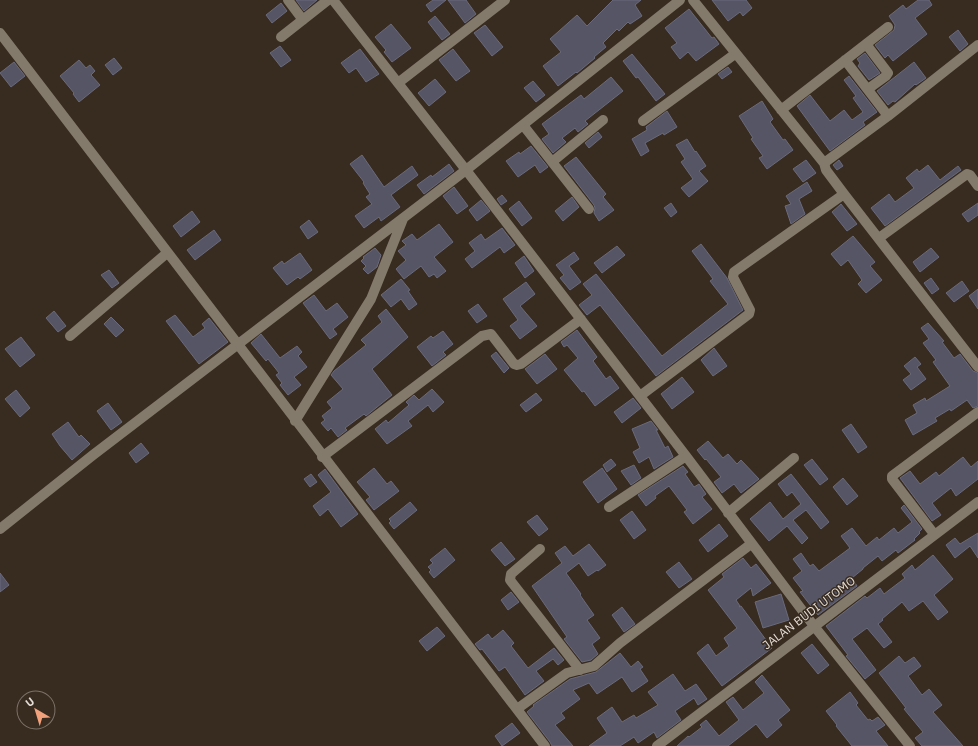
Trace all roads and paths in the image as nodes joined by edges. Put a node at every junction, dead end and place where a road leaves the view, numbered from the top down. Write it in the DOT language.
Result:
graph roads {
  1 [pos="288,0"];
  2 [pos="328,0"];
  3 [pos="333,0"];
  4 [pos="505,0"];
  5 [pos="680,0"];
  6 [pos="693,0"];
  7 [pos="303,20"];
  8 [pos="888,27"];
  9 [pos="0,33"];
  10 [pos="281,38"];
  11 [pos="866,44"];
  12 [pos="978,45"];
  13 [pos="736,54"];
  14 [pos="845,60"];
  15 [pos="398,83"];
  16 [pos="868,89"];
  17 [pos="781,110"];
  18 [pos="888,116"];
  19 [pos="603,120"];
  20 [pos="643,121"];
  21 [pos="523,125"];
  22 [pos="552,162"];
  23 [pos="824,163"];
  24 [pos="466,170"];
  25 [pos="978,186"];
  26 [pos="844,194"];
  27 [pos="589,210"];
  28 [pos="404,218"];
  29 [pos="879,238"];
  30 [pos="168,253"];
  31 [pos="581,319"];
  32 [pos="70,336"];
  33 [pos="238,346"];
  34 [pos="978,366"];
  35 [pos="640,396"];
  36 [pos="978,412"];
  37 [pos="295,421"];
  38 [pos="686,456"];
  39 [pos="322,457"];
  40 [pos="794,458"];
  41 [pos="978,502"];
  42 [pos="609,507"];
  43 [pos="728,513"];
  44 [pos="0,529"];
  45 [pos="934,534"];
  46 [pos="751,544"];
  47 [pos="540,549"];
  48 [pos="814,626"];
  49 [pos="580,670"];
  50 [pos="517,709"];
  51 [pos="545,746"];
  52 [pos="657,746"];
  53 [pos="910,746"];
  1 -- 7 [label="street"];
  2 -- 7 [label="street"];
  3 -- 15 [label="street"];
  4 -- 15 [label="street"];
  5 -- 21 [label="street"];
  6 -- 13 [label="street"];
  7 -- 10 [label="street"];
  8 -- 11 [label="street"];
  9 -- 30 [label="street"];
  11 -- 14 [label="street"];
  11 -- 16 [label="street"];
  12 -- 18 [label="street"];
  13 -- 17 [label="street"];
  13 -- 20 [label="street"];
  14 -- 16 [label="street"];
  14 -- 17 [label="street"];
  15 -- 24 [label="street"];
  16 -- 18 [label="street"];
  17 -- 23 [label="street"];
  18 -- 23 [label="street"];
  19 -- 22 [label="street"];
  21 -- 22 [label="street"];
  21 -- 24 [label="street"];
  22 -- 27 [label="street"];
  23 -- 26 [label="street"];
  24 -- 28 [label="street"];
  24 -- 31 [label="street"];
  25 -- 29 [label="street"];
  26 -- 29 [label="street"];
  26 -- 35 [label="street"];
  28 -- 33 [label="street"];
  28 -- 37 [label="street"];
  29 -- 34 [label="street"];
  30 -- 32 [label="street"];
  30 -- 33 [label="street"];
  31 -- 35 [label="street"];
  31 -- 39 [label="street"];
  33 -- 37 [label="street"];
  33 -- 44 [label="street"];
  35 -- 38 [label="street"];
  36 -- 45 [label="street"];
  37 -- 39 [label="street"];
  38 -- 42 [label="street"];
  38 -- 43 [label="street"];
  39 -- 50 [label="street"];
  40 -- 43 [label="street"];
  41 -- 45 [label="street, JALAN BUDI UTOMO"];
  43 -- 46 [label="street"];
  45 -- 48 [label="street, JALAN BUDI UTOMO"];
  46 -- 48 [label="street"];
  46 -- 49 [label="street"];
  47 -- 49 [label="street"];
  48 -- 52 [label="street, JALAN BUDI UTOMO"];
  48 -- 53 [label="street"];
  49 -- 50 [label="street"];
  50 -- 51 [label="street"];
}
